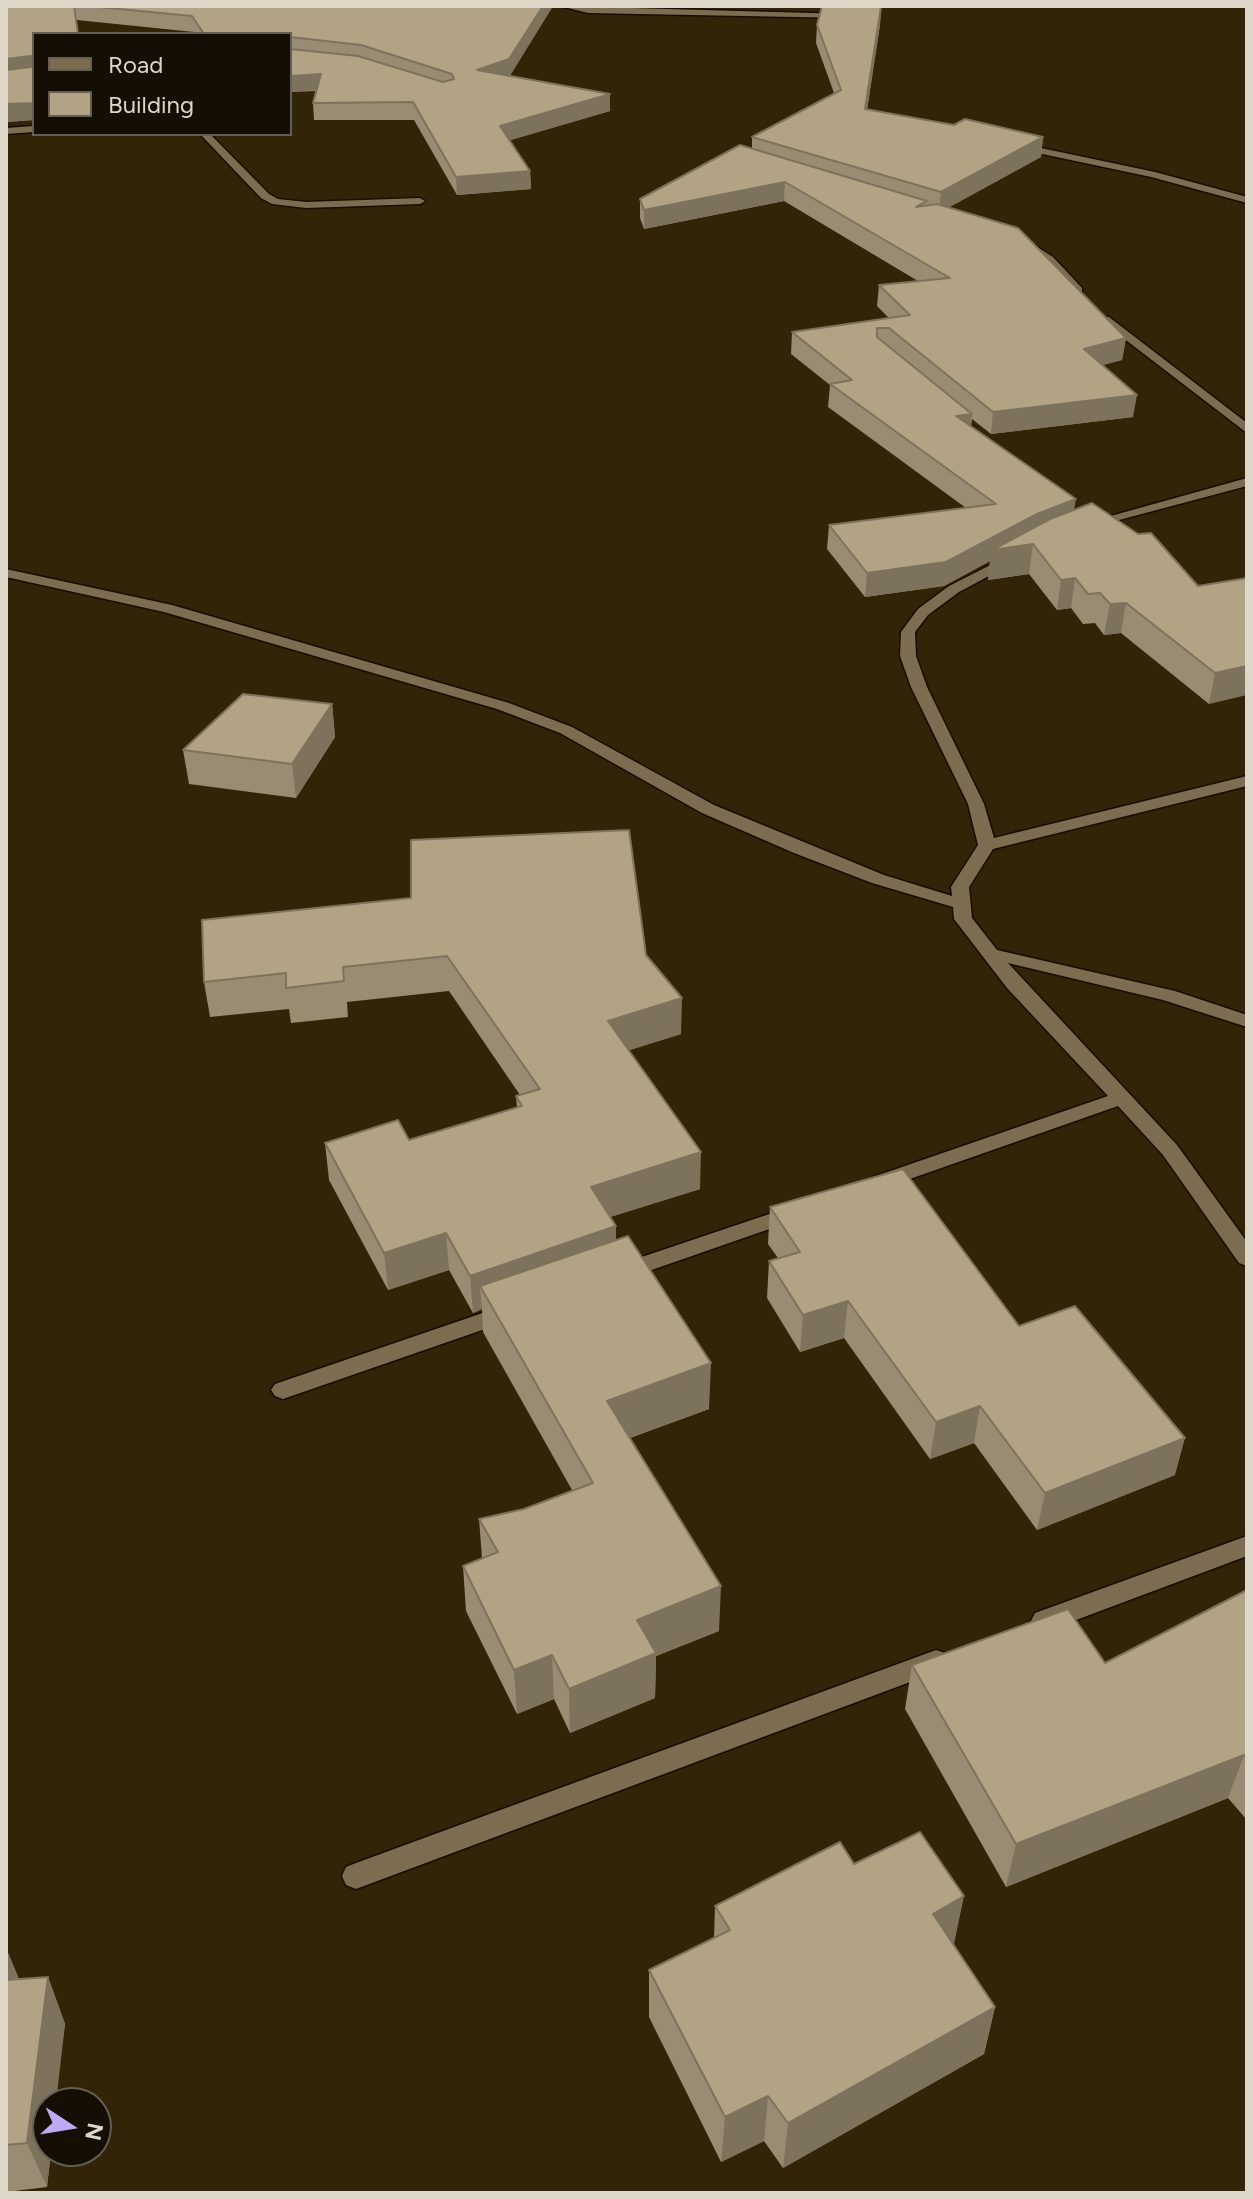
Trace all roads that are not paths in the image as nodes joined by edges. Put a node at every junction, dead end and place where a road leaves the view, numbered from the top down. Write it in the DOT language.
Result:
graph roads {
  1 [pos="564,6"];
  2 [pos="852,16"];
  3 [pos="32,129"];
  4 [pos="6,131"];
  5 [pos="207,136"];
  6 [pos="1006,144"];
  7 [pos="1247,200"];
  8 [pos="420,201"];
  9 [pos="1018,241"];
  10 [pos="1247,429"];
  11 [pos="1247,482"];
  12 [pos="1080,522"];
  13 [pos="1029,549"];
  14 [pos="6,573"];
  15 [pos="1247,781"];
  16 [pos="987,845"];
  17 [pos="961,904"];
  18 [pos="991,954"];
  19 [pos="1247,1021"];
  20 [pos="1121,1098"];
  21 [pos="867,1187"];
  22 [pos="807,1208"];
  23 [pos="1247,1258"];
  24 [pos="598,1281"];
  25 [pos="523,1307"];
  26 [pos="283,1390"];
  27 [pos="1247,1546"];
  28 [pos="1024,1628"];
  29 [pos="965,1650"];
  30 [pos="356,1876"];
  1 -- 2 [label="street"];
  3 -- 4 [label="street"];
  5 -- 8 [label="street"];
  6 -- 7 [label="street"];
  9 -- 10 [label="street"];
  11 -- 12 [label="street"];
  13 -- 16 [label="street"];
  14 -- 17 [label="street"];
  15 -- 16 [label="street"];
  16 -- 17 [label="street"];
  17 -- 18 [label="street"];
  18 -- 19 [label="street"];
  18 -- 20 [label="street"];
  20 -- 21 [label="street"];
  20 -- 23 [label="street"];
  22 -- 24 [label="street"];
  25 -- 26 [label="street"];
  27 -- 28 [label="street"];
  29 -- 30 [label="street"];
}
